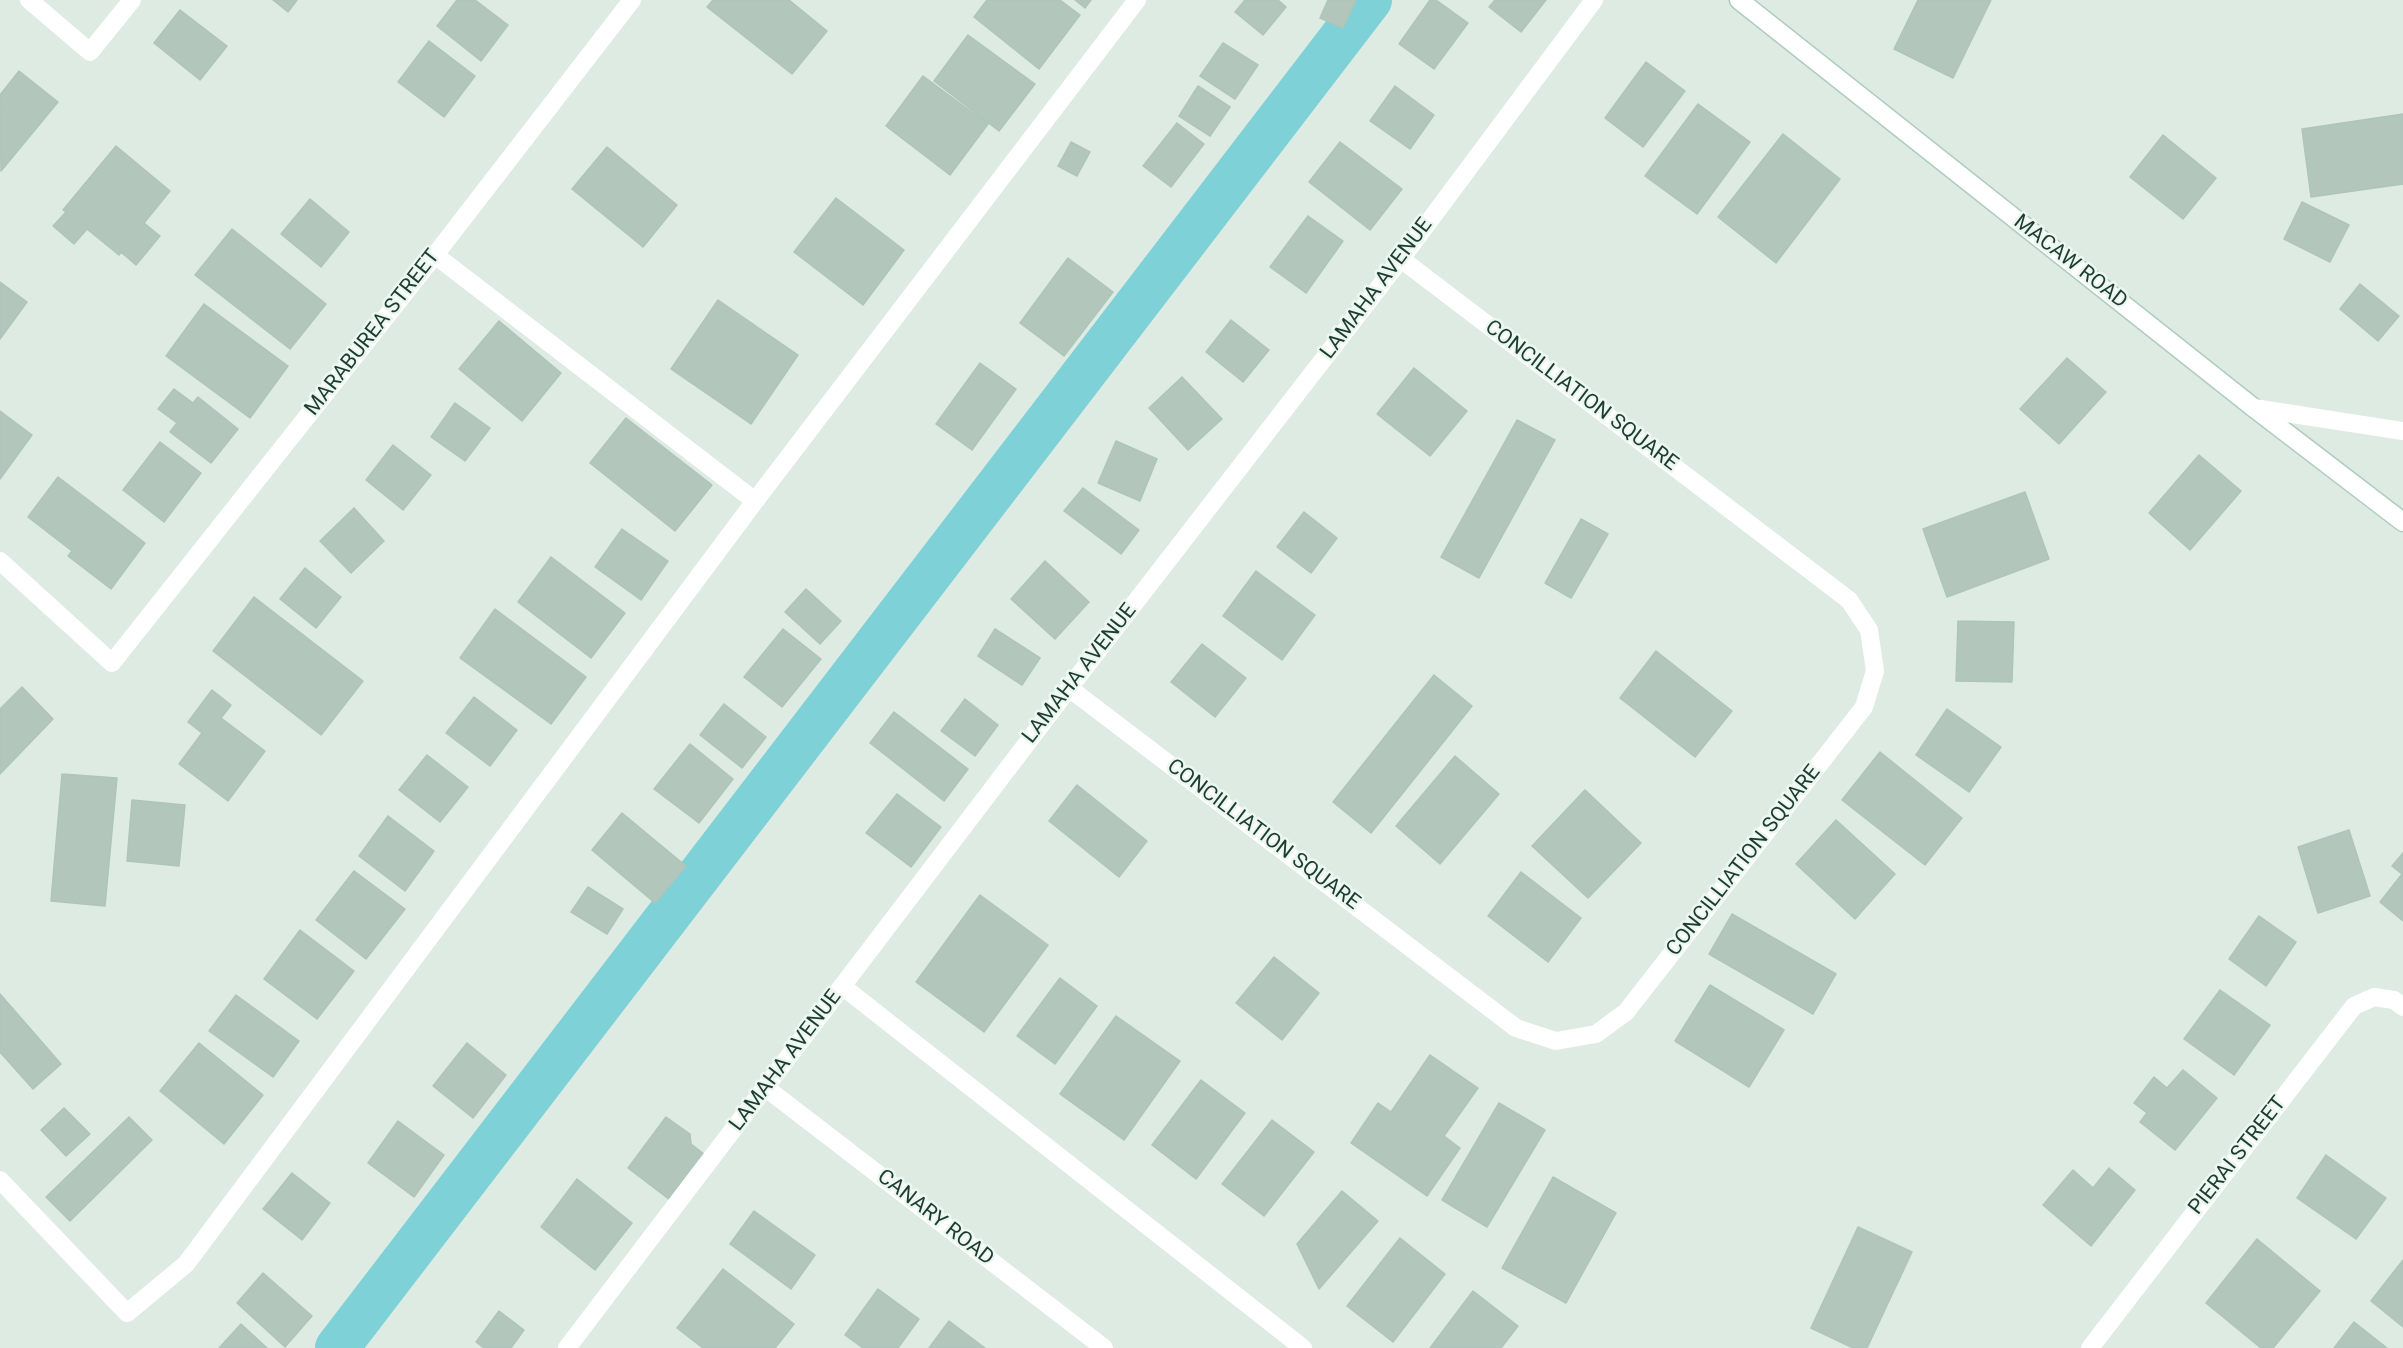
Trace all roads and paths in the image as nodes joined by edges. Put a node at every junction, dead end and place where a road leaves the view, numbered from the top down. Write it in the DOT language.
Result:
graph roads {
  1 [pos="29,0"];
  2 [pos="132,0"];
  3 [pos="632,0"];
  4 [pos="1137,0"];
  5 [pos="1594,0"];
  6 [pos="1740,0"];
  7 [pos="435,255"];
  8 [pos="1401,259"];
  9 [pos="2254,408"];
  10 [pos="2403,431"];
  11 [pos="755,501"];
  12 [pos="2403,522"];
  13 [pos="0,561"];
  14 [pos="1069,688"];
  15 [pos="842,986"];
  16 [pos="2403,1006"];
  17 [pos="766,1088"];
  18 [pos="0,1180"];
  19 [pos="567,1348"];
  20 [pos="1104,1348"];
  21 [pos="1302,1348"];
  22 [pos="2090,1348"];
  1 -- 2 [label="street"];
  3 -- 7 [label="street, MARABUREA STREET"];
  4 -- 11 [label="street"];
  5 -- 8 [label="street, LAMAHA AVENUE"];
  6 -- 9 [label="street, MACAW ROAD"];
  7 -- 11 [label="street"];
  7 -- 13 [label="street, MARABUREA STREET"];
  8 -- 14 [label="street, LAMAHA AVENUE"];
  8 -- 14 [label="street, CONCILLIATION SQUARE"];
  9 -- 10 [label="street"];
  9 -- 12 [label="street, MACAW ROAD"];
  11 -- 18 [label="street"];
  14 -- 15 [label="street, LAMAHA AVENUE"];
  15 -- 17 [label="street, LAMAHA AVENUE"];
  15 -- 21 [label="street"];
  16 -- 22 [label="street, PIERAI STREET"];
  17 -- 19 [label="street, LAMAHA AVENUE"];
  17 -- 20 [label="street, CANARY ROAD"];
}
